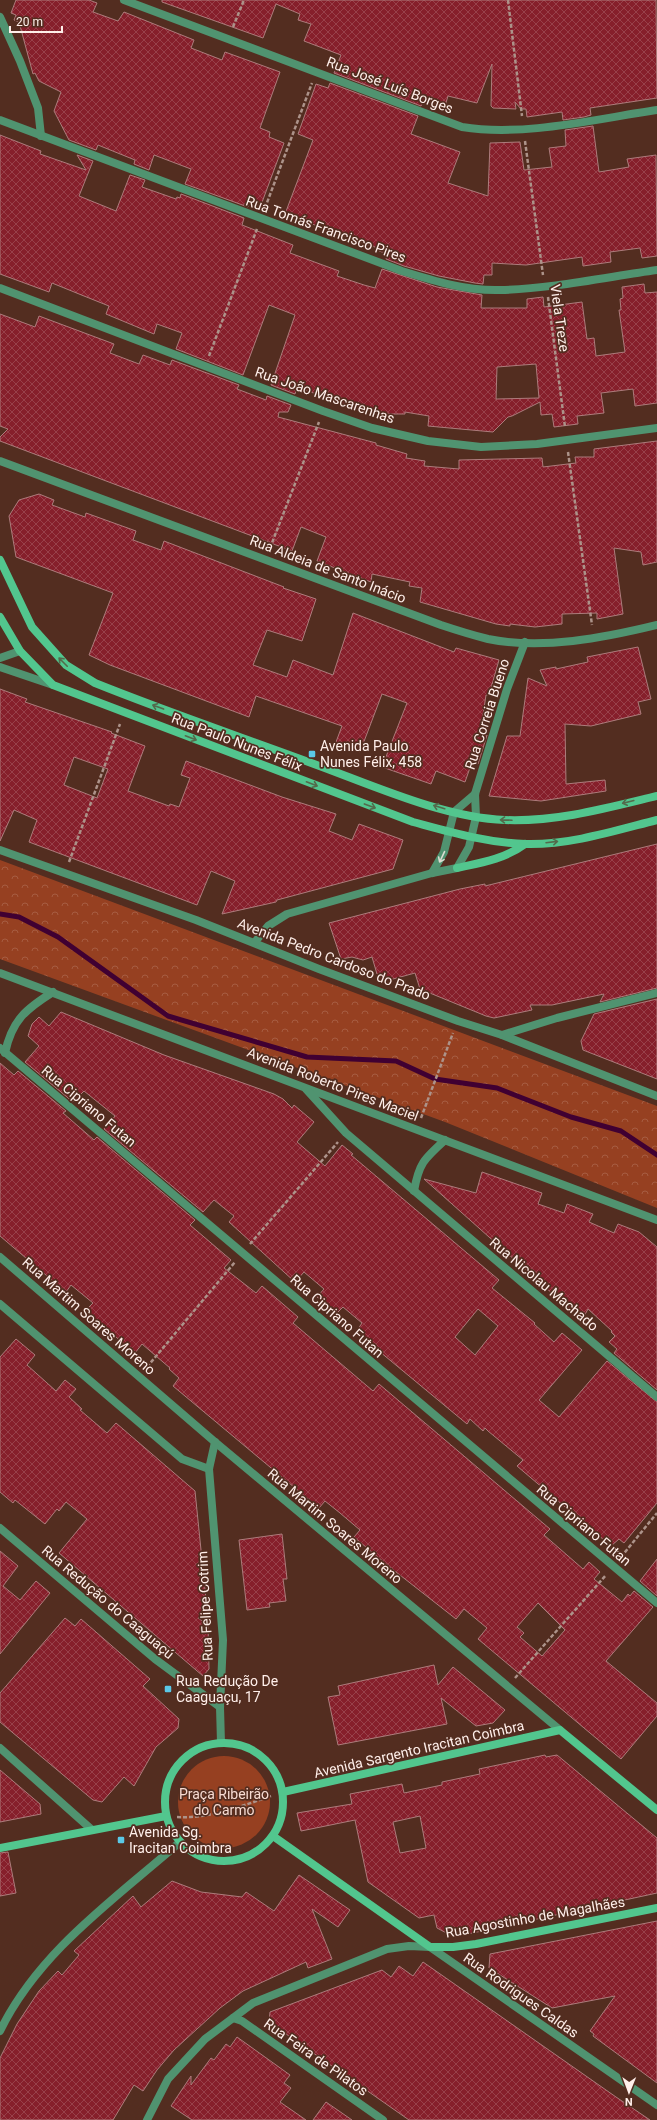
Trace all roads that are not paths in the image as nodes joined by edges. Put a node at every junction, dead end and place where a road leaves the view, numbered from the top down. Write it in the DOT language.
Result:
graph roads {
  1 [pos="124,0"];
  2 [pos="0,17"];
  3 [pos="657,110"];
  4 [pos="0,120"];
  5 [pos="41,136"];
  6 [pos="657,270"];
  7 [pos="0,288"];
  8 [pos="657,428"];
  9 [pos="0,461"];
  10 [pos="0,560"];
  11 [pos="0,617"];
  12 [pos="657,625"];
  13 [pos="525,642"];
  14 [pos="20,651"];
  15 [pos="0,658"];
  16 [pos="0,667"];
  17 [pos="53,686"];
  18 [pos="475,794"];
  19 [pos="657,796"];
  20 [pos="454,812"];
  21 [pos="476,817"];
  22 [pos="657,820"];
  23 [pos="449,832"];
  24 [pos="472,837"];
  25 [pos="525,844"];
  26 [pos="0,850"];
  27 [pos="457,868"];
  28 [pos="432,873"];
  29 [pos="255,942"];
  30 [pos="0,973"];
  31 [pos="53,992"];
  32 [pos="657,993"];
  33 [pos="502,1034"];
  34 [pos="2,1050"];
  35 [pos="304,1087"];
  36 [pos="657,1096"];
  37 [pos="445,1140"];
  38 [pos="414,1191"];
  39 [pos="657,1220"];
  40 [pos="0,1257"];
  41 [pos="0,1304"];
  42 [pos="657,1397"];
  43 [pos="215,1442"];
  44 [pos="209,1469"];
  45 [pos="0,1528"];
  46 [pos="657,1603"];
  47 [pos="220,1707"];
  48 [pos="560,1730"];
  49 [pos="221,1743"];
  50 [pos="0,1748"];
  51 [pos="283,1792"];
  52 [pos="657,1810"];
  53 [pos="166,1816"];
  54 [pos="91,1829"];
  55 [pos="273,1836"];
  56 [pos="180,1842"];
  57 [pos="0,1848"];
  58 [pos="657,1908"];
  59 [pos="430,1947"];
  60 [pos="233,2018"];
  61 [pos="0,2031"];
  62 [pos="657,2105"];
  63 [pos="147,2120"];
  64 [pos="383,2120"];
  1 -- 3 [label="street, Rua José Luís Borges"];
  2 -- 5 [label="street"];
  4 -- 5 [label="street, Rua Tomás Francisco Pires"];
  5 -- 6 [label="street, Rua Tomás Francisco Pires"];
  7 -- 8 [label="street, Rua João Mascarenhas"];
  9 -- 13 [label="street, Rua Aldeia de Santo Inácio"];
  20 -- 10 [label="main road, Rua Paulo Nunes Félix, one-way"];
  11 -- 14 [label="main road"];
  12 -- 13 [label="street, Rua Aldeia de Santo Inácio"];
  13 -- 18 [label="street, Rua Correia Bueno"];
  14 -- 15 [label="street"];
  14 -- 17 [label="main road"];
  16 -- 17 [label="street"];
  17 -- 23 [label="main road, Rua Paulo Nunes Félix, one-way"];
  18 -- 20 [label="street"];
  18 -- 21 [label="street, Rua Correia Bueno"];
  19 -- 21 [label="main road, Rua Paulo Nunes Félix, one-way"];
  20 -- 21 [label="main road, Rua Paulo Nunes Félix"];
  20 -- 23 [label="street"];
  21 -- 24 [label="street, Rua Correia Bueno"];
  25 -- 22 [label="main road, Rua Paulo Nunes Félix, one-way"];
  23 -- 24 [label="main road, Rua Paulo Nunes Félix"];
  23 -- 28 [label="street, one-way"];
  24 -- 25 [label="main road, Rua Paulo Nunes Félix"];
  24 -- 27 [label="street, Rua Correia Bueno"];
  25 -- 27 [label="main road"];
  26 -- 29 [label="street, Avenida Pedro Cardoso do Prado"];
  27 -- 28 [label="street"];
  28 -- 29 [label="street"];
  29 -- 33 [label="street, Avenida Pedro Cardoso do Prado"];
  30 -- 31 [label="street, Avenida Roberto Pires Maciel"];
  31 -- 34 [label="street"];
  31 -- 35 [label="street, Avenida Roberto Pires Maciel"];
  32 -- 33 [label="street"];
  33 -- 36 [label="street, Avenida Pedro Cardoso do Prado"];
  34 -- 46 [label="street, Rua Cipriano Futan"];
  35 -- 37 [label="street, Avenida Roberto Pires Maciel"];
  35 -- 38 [label="street, Rua Nicolau Machado"];
  37 -- 38 [label="street"];
  37 -- 39 [label="street, Avenida Roberto Pires Maciel"];
  38 -- 42 [label="street, Rua Nicolau Machado"];
  40 -- 43 [label="street, Rua Martim Soares Moreno"];
  41 -- 44 [label="street"];
  43 -- 44 [label="street, Rua Felipe Cotrim"];
  43 -- 48 [label="street, Rua Martim Soares Moreno"];
  44 -- 47 [label="street, Rua Felipe Cotrim"];
  45 -- 47 [label="street, Rua Redução do Caaguaçú"];
  47 -- 49 [label="street, Rua Felipe Cotrim"];
  48 -- 51 [label="main road, Avenida Sargento Iracitan Coimbra"];
  48 -- 52 [label="main road, Rua Martim Soares Moreno"];
  49 -- 51 [label="main road"];
  49 -- 53 [label="main road"];
  50 -- 54 [label="street"];
  51 -- 55 [label="main road"];
  53 -- 54 [label="main road"];
  53 -- 56 [label="main road"];
  54 -- 57 [label="main road"];
  55 -- 56 [label="main road"];
  55 -- 59 [label="main road, Rua Rodrigues Caldas"];
  56 -- 61 [label="street"];
  58 -- 59 [label="main road, Rua Agostinho de Magalhães"];
  59 -- 60 [label="street, Rua Agostinho de Magalhães"];
  59 -- 62 [label="street, Rua Rodrigues Caldas"];
  60 -- 63 [label="street, Rua Agostinho de Magalhães"];
  60 -- 64 [label="street, Rua Feira de Pilatos"];
}
